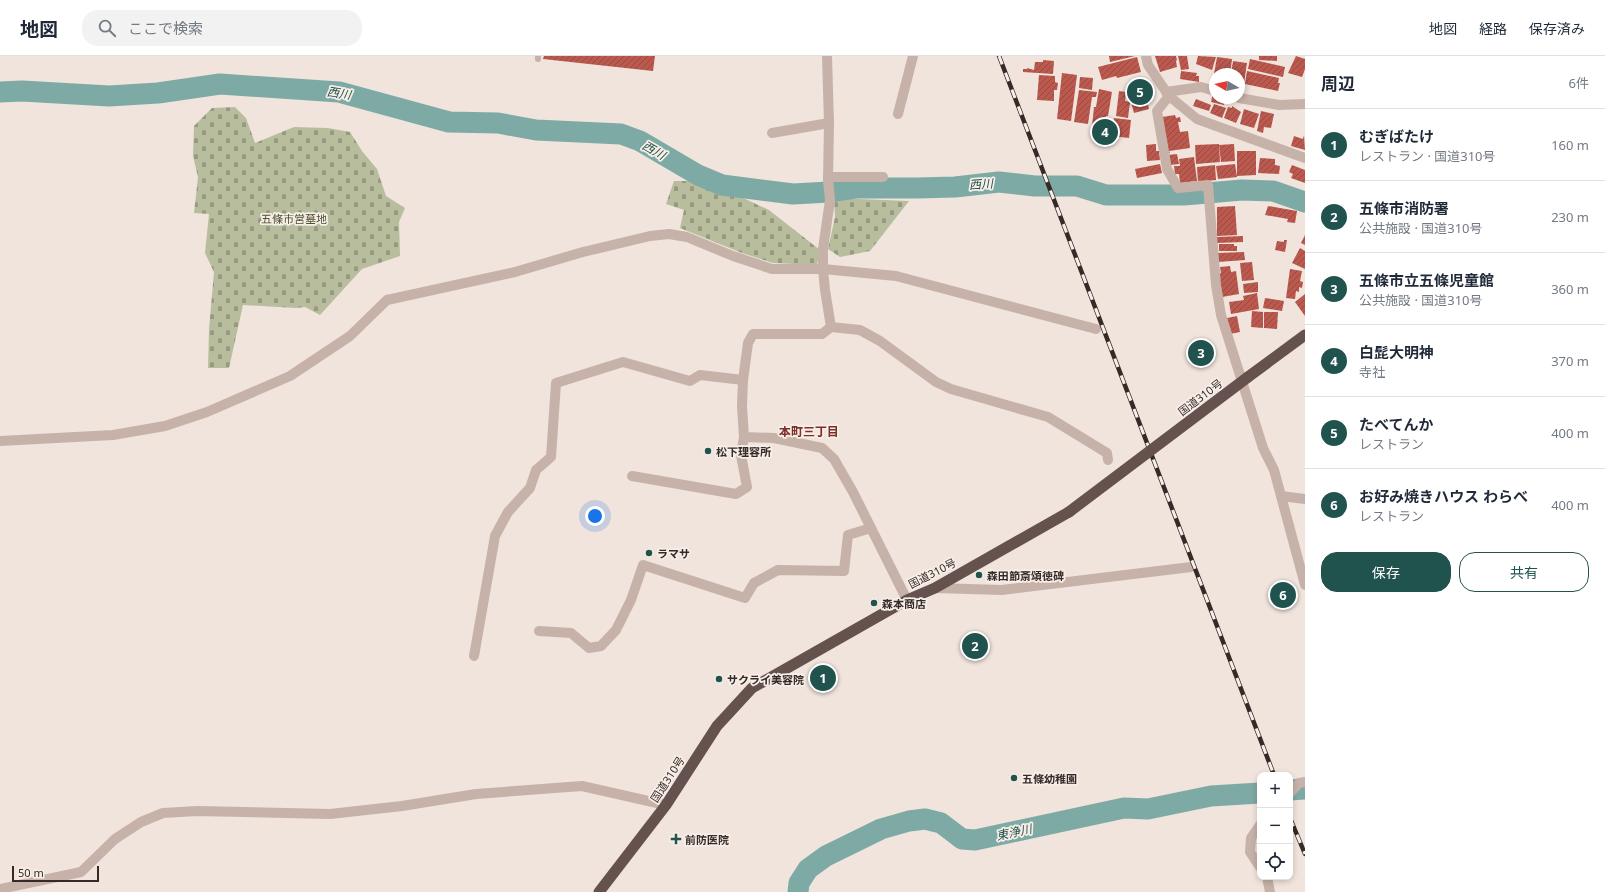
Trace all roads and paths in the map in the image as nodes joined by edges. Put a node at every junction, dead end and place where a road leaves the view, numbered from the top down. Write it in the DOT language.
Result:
graph roads {
  1 [pos="828,56"];
  2 [pos="913,56"];
  3 [pos="1146,56"];
  4 [pos="1209,89"];
  5 [pos="1167,94"];
  6 [pos="1245,99"];
  7 [pos="1305,104"];
  8 [pos="898,114"];
  9 [pos="829,123"];
  10 [pos="772,133"];
  11 [pos="1305,158"];
  12 [pos="883,177"];
  13 [pos="828,178"];
  14 [pos="823,269"];
  15 [pos="831,327"];
  16 [pos="1096,329"];
  17 [pos="1305,335"];
  18 [pos="743,380"];
  19 [pos="744,437"];
  20 [pos="0,441"];
  21 [pos="1108,460"];
  22 [pos="632,476"];
  23 [pos="1281,496"];
  24 [pos="1305,499"];
  25 [pos="871,528"];
  26 [pos="1191,567"];
  27 [pos="1305,585"];
  28 [pos="935,588"];
  29 [pos="907,600"];
  30 [pos="539,631"];
  31 [pos="474,656"];
  32 [pos="1305,782"];
  33 [pos="1293,790"];
  34 [pos="666,805"];
  35 [pos="1257,830"];
  36 [pos="1257,862"];
  37 [pos="1268,880"];
  38 [pos="0,889"];
  39 [pos="599,892"];
  40 [pos="1270,892"];
  1 -- 9 [label="street"];
  2 -- 8 [label="street"];
  3 -- 5 [label="street"];
  4 -- 5 [label="street"];
  5 -- 11 [label="street"];
  5 -- 23 [label="street"];
  6 -- 7 [label="street"];
  9 -- 10 [label="street"];
  9 -- 13 [label="street"];
  12 -- 13 [label="street"];
  13 -- 14 [label="street"];
  14 -- 15 [label="street"];
  14 -- 16 [label="street"];
  14 -- 20 [label="street"];
  15 -- 18 [label="street"];
  15 -- 21 [label="street"];
  17 -- 28 [label="highway, 国道310号, bridge"];
  18 -- 19 [label="street"];
  18 -- 31 [label="street"];
  19 -- 22 [label="street"];
  19 -- 25 [label="street"];
  23 -- 24 [label="street"];
  23 -- 27 [label="street"];
  25 -- 29 [label="street"];
  25 -- 30 [label="street"];
  26 -- 28 [label="street"];
  28 -- 29 [label="highway, 国道310号"];
  29 -- 34 [label="highway, 国道310号"];
  32 -- 33 [label="street"];
  34 -- 38 [label="street"];
  34 -- 39 [label="highway, 国道310号"];
  35 -- 36 [label="street"];
  37 -- 40 [label="street"];
}
